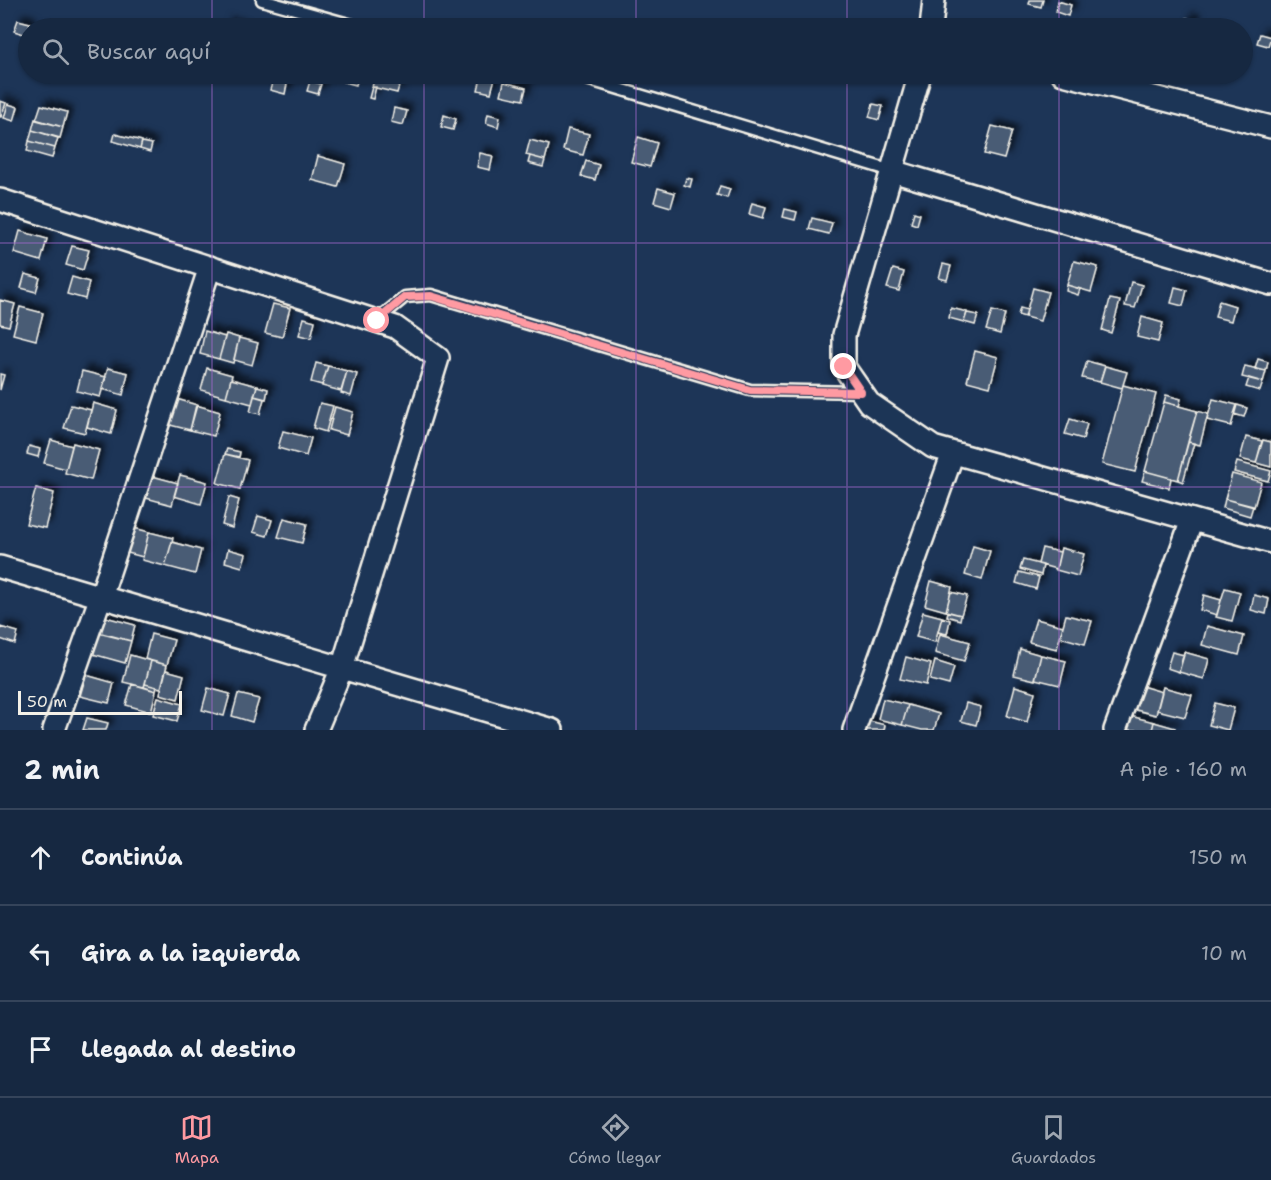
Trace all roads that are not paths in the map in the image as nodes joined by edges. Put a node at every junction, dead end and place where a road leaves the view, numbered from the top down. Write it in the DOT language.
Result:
graph roads {
  1 [pos="262,0"];
  2 [pos="934,0"];
  3 [pos="327,18"];
  4 [pos="932,18"];
  5 [pos="603,84"];
  6 [pos="917,84"];
  7 [pos="1102,84"];
  8 [pos="1271,127"];
  9 [pos="892,171"];
  10 [pos="0,200"];
  11 [pos="210,267"];
  12 [pos="1271,284"];
  13 [pos="377,321"];
  14 [pos="861,392"];
  15 [pos="953,453"];
  16 [pos="1192,520"];
  17 [pos="1271,542"];
  18 [pos="0,567"];
  19 [pos="101,596"];
  20 [pos="342,668"];
  21 [pos="54,730"];
  22 [pos="316,730"];
  23 [pos="552,730"];
  24 [pos="854,730"];
  25 [pos="1115,730"];
  1 -- 3 [label="lane"];
  2 -- 4 [label="street"];
  5 -- 9 [label="lane"];
  6 -- 9 [label="street"];
  7 -- 8 [label="street"];
  9 -- 12 [label="street"];
  9 -- 14 [label="street"];
  10 -- 11 [label="street"];
  11 -- 13 [label="street"];
  11 -- 19 [label="street"];
  13 -- 14 [label="lane"];
  13 -- 20 [label="street"];
  14 -- 15 [label="street"];
  15 -- 16 [label="street"];
  15 -- 24 [label="street"];
  16 -- 17 [label="street"];
  16 -- 25 [label="street"];
  18 -- 19 [label="street"];
  19 -- 20 [label="street"];
  19 -- 21 [label="street"];
  20 -- 22 [label="street"];
  20 -- 23 [label="street"];
}
